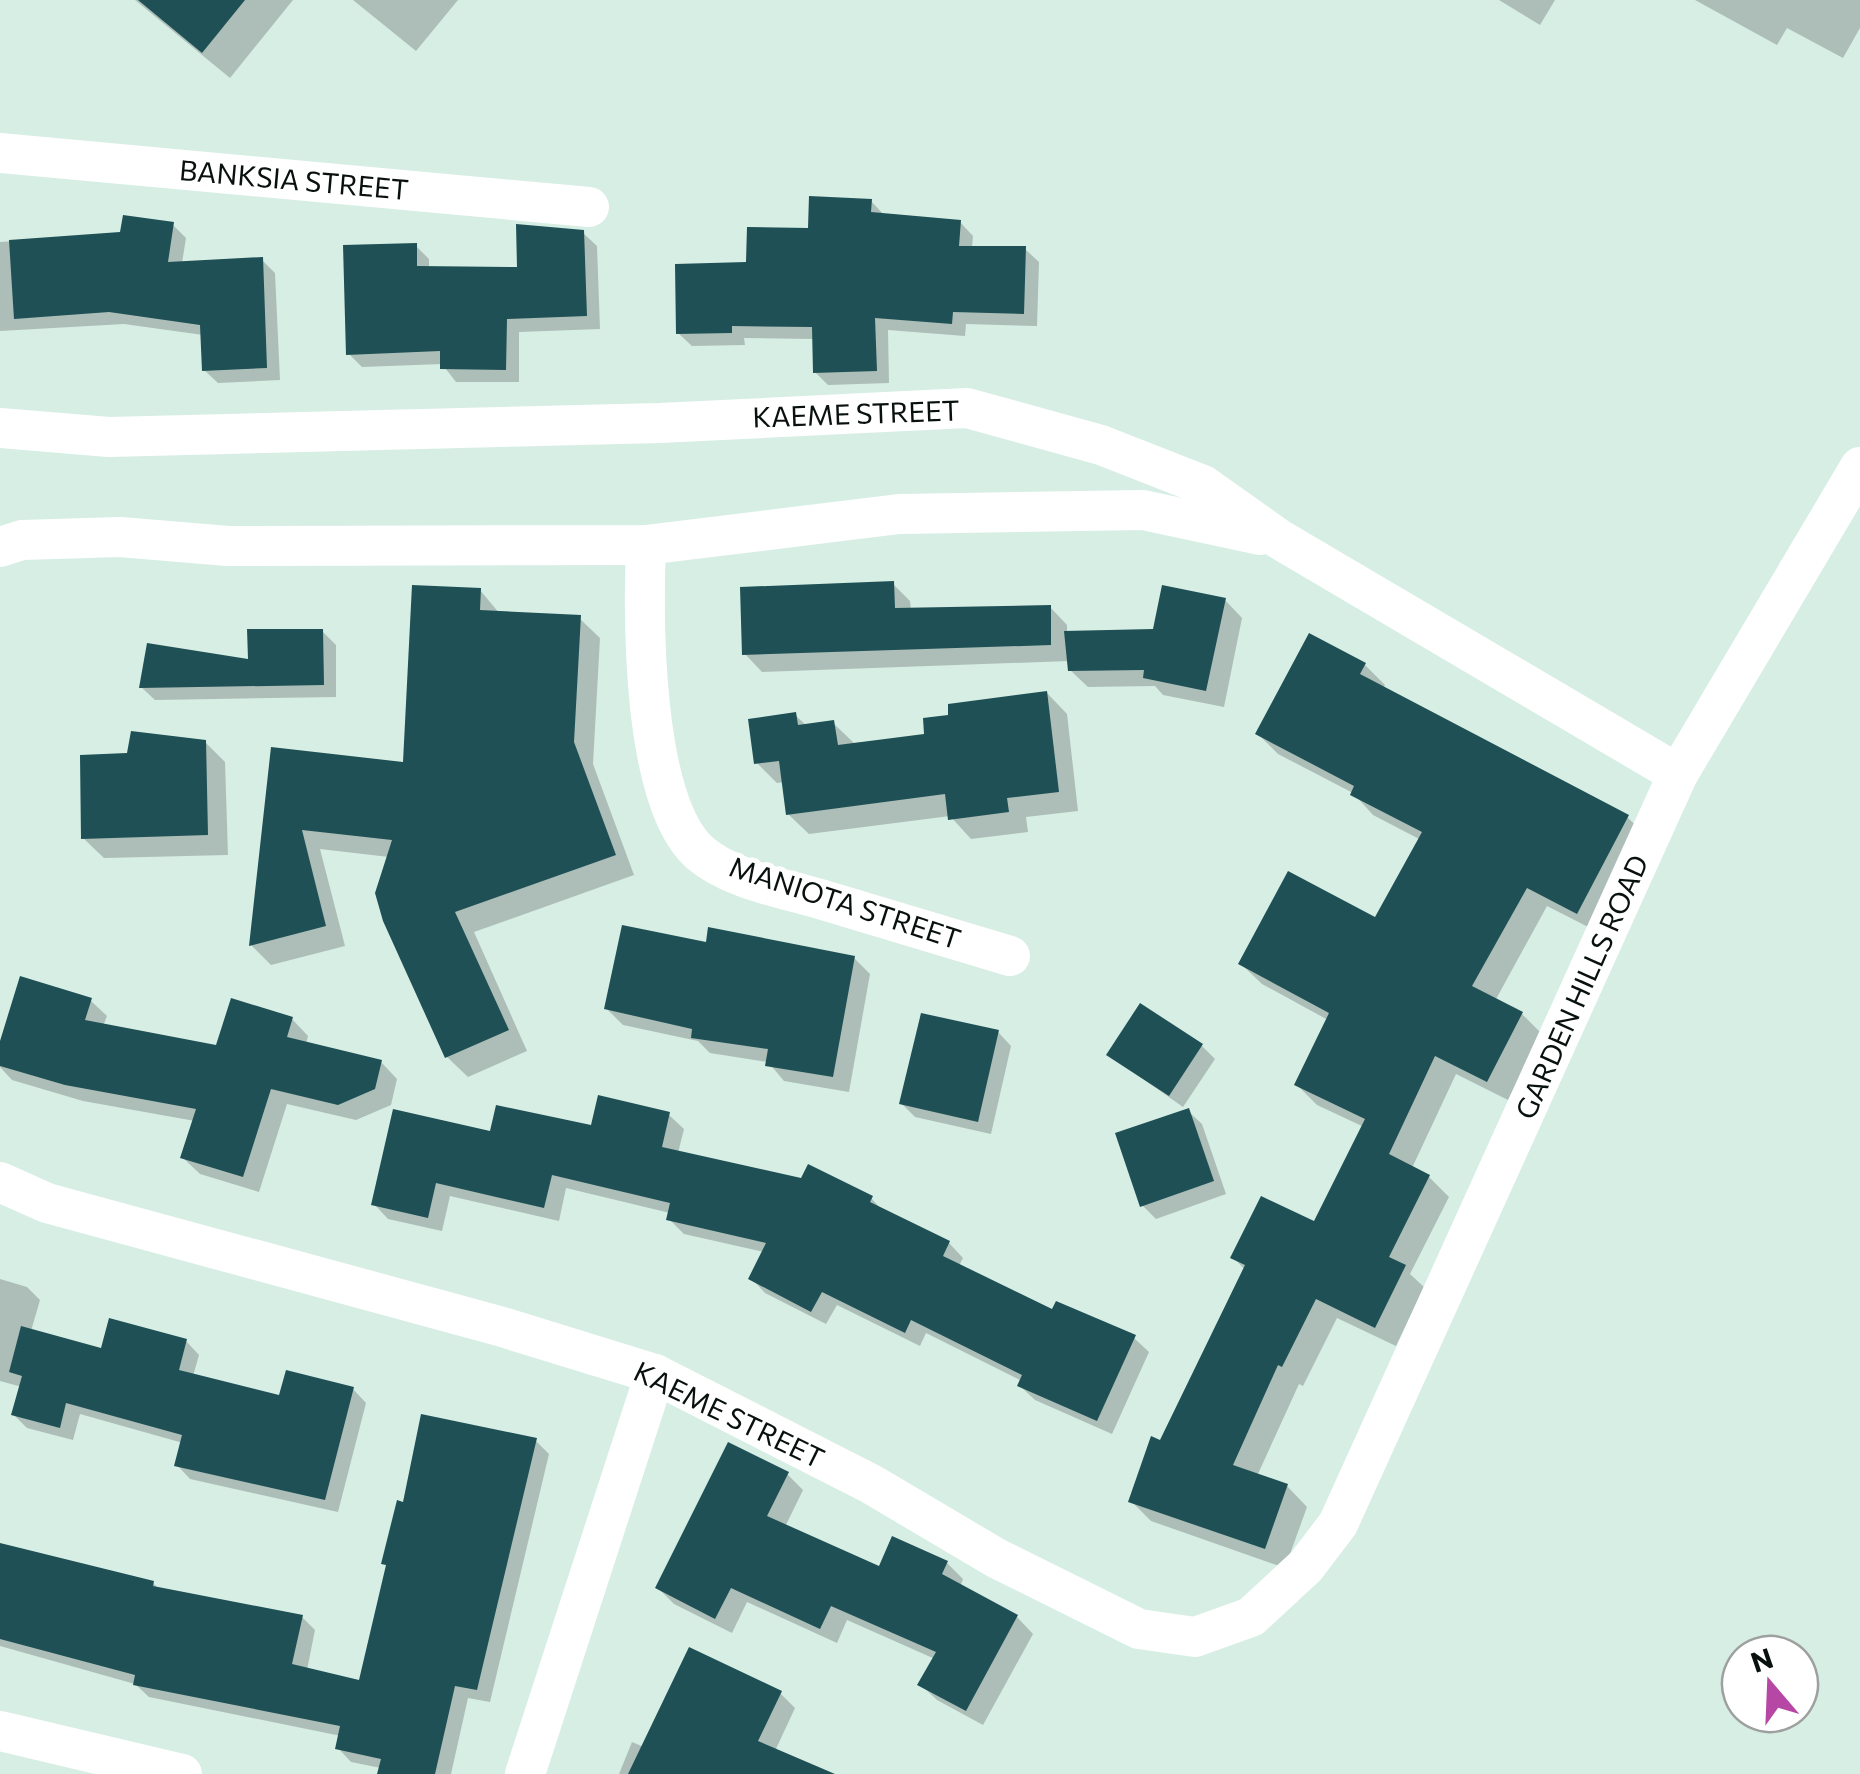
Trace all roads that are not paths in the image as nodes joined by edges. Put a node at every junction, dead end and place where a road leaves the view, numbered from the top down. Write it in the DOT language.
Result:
graph roads {
  1 [pos="0,154"];
  2 [pos="588,206"];
  3 [pos="0,428"];
  4 [pos="1860,467"];
  5 [pos="1279,539"];
  6 [pos="646,545"];
  7 [pos="0,547"];
  8 [pos="1678,774"];
  9 [pos="1010,956"];
  10 [pos="0,1182"];
  11 [pos="655,1374"];
  12 [pos="1338,1524"];
  13 [pos="0,1730"];
  14 [pos="182,1774"];
  15 [pos="525,1774"];
  1 -- 2 [label="street, BANKSIA STREET"];
  3 -- 5 [label="street, KAEME STREET"];
  4 -- 8 [label="street, GARDEN HILLS ROAD"];
  5 -- 6 [label="street"];
  5 -- 8 [label="street, KAEME STREET"];
  6 -- 7 [label="street"];
  6 -- 9 [label="street, MANIOTA STREET"];
  8 -- 12 [label="street, GARDEN HILLS ROAD"];
  10 -- 11 [label="street, KAEME STREET"];
  11 -- 12 [label="street, KAEME STREET"];
  11 -- 15 [label="street"];
  13 -- 14 [label="street"];
}
